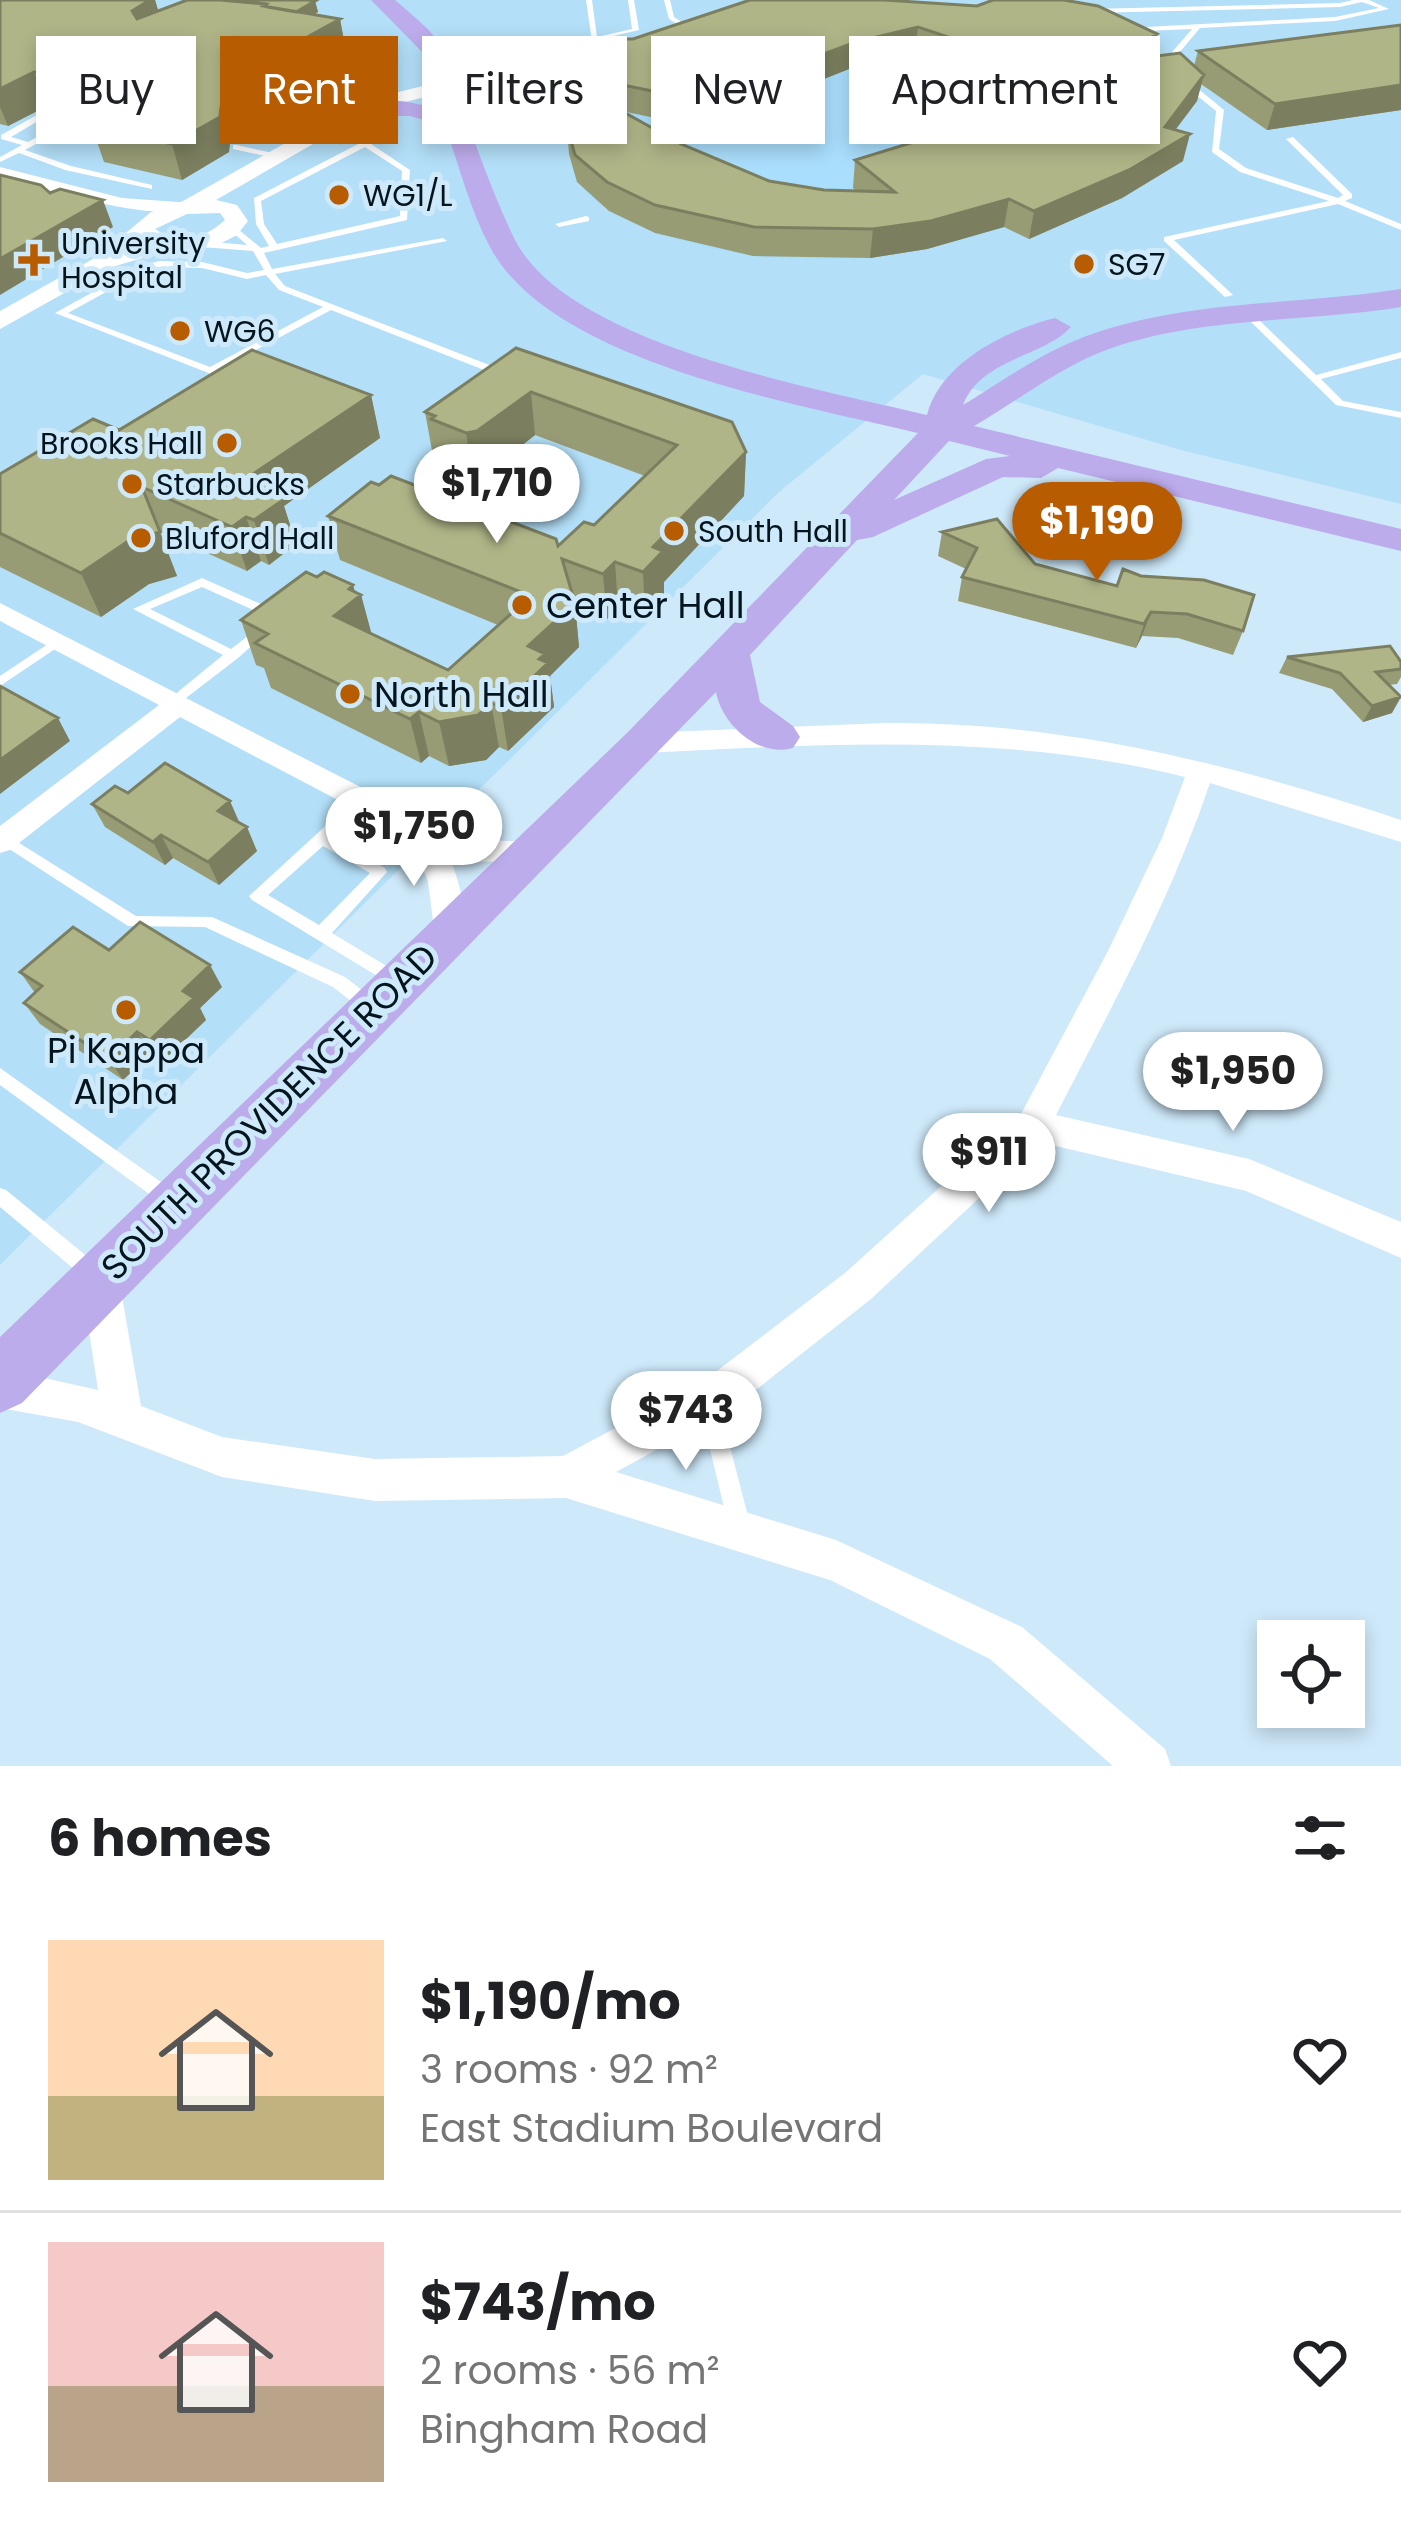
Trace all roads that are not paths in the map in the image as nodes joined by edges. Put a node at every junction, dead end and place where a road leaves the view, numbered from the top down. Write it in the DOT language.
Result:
graph roads {
  1 [pos="382,0"];
  2 [pos="589,0"];
  3 [pos="631,0"];
  4 [pos="667,0"];
  5 [pos="1362,0"];
  6 [pos="1260,3"];
  7 [pos="711,21"];
  8 [pos="1199,25"];
  9 [pos="681,31"];
  10 [pos="422,38"];
  11 [pos="651,40"];
  12 [pos="627,47"];
  13 [pos="1290,139"];
  14 [pos="300,144"];
  15 [pos="465,144"];
  16 [pos="29,145"];
  17 [pos="236,148"];
  18 [pos="18,150"];
  19 [pos="278,157"];
  20 [pos="0,160"];
  21 [pos="0,172"];
  22 [pos="240,181"];
  23 [pos="149,187"];
  24 [pos="1338,201"];
  25 [pos="122,203"];
  26 [pos="185,206"];
  27 [pos="586,218"];
  28 [pos="231,219"];
  29 [pos="559,224"];
  30 [pos="145,226"];
  31 [pos="1401,227"];
  32 [pos="443,241"];
  33 [pos="165,244"];
  34 [pos="196,244"];
  35 [pos="274,247"];
  36 [pos="256,249"];
  37 [pos="101,263"];
  38 [pos="268,269"];
  39 [pos="1395,283"];
  40 [pos="1240,307"];
  41 [pos="327,309"];
  42 [pos="0,321"];
  43 [pos="1401,355"];
  44 [pos="990,362"];
  45 [pos="488,368"];
  46 [pos="1028,376"];
  47 [pos="1315,378"];
  48 [pos="808,398"];
  49 [pos="1401,416"];
  50 [pos="940,430"];
  51 [pos="1163,483"];
  52 [pos="1401,540"];
  53 [pos="834,541"];
  54 [pos="0,611"];
  55 [pos="57,641"];
  56 [pos="729,652"];
  57 [pos="232,655"];
  58 [pos="0,682"];
  59 [pos="175,704"];
  60 [pos="778,737"];
  61 [pos="643,743"];
  62 [pos="1201,770"];
  63 [pos="362,801"];
  64 [pos="1401,831"];
  65 [pos="423,832"];
  66 [pos="322,838"];
  67 [pos="2,839"];
  68 [pos="532,850"];
  69 [pos="321,934"];
  70 [pos="447,935"];
  71 [pos="386,995"];
  72 [pos="0,1075"];
  73 [pos="1033,1125"];
  74 [pos="0,1196"];
  75 [pos="176,1203"];
  76 [pos="1401,1240"];
  77 [pos="100,1279"];
  78 [pos="0,1384"];
  79 [pos="708,1400"];
  80 [pos="123,1419"];
  81 [pos="566,1477"];
  82 [pos="740,1531"];
  83 [pos="1148,1766"];
  1 -- 10 [label="main road"];
  2 -- 3 [label="lane"];
  4 -- 9 [label="lane"];
  5 -- 6 [label="lane"];
  5 -- 8 [label="lane"];
  6 -- 8 [label="lane"];
  7 -- 9 [label="street"];
  8 -- 24 [label="lane"];
  11 -- 12 [label="street"];
  13 -- 24 [label="lane"];
  14 -- 19 [label="street"];
  15 -- 48 [label="main road"];
  16 -- 16 [label="lane"];
  16 -- 18 [label="lane"];
  17 -- 19 [label="lane"];
  18 -- 20 [label="lane"];
  18 -- 23 [label="lane"];
  19 -- 22 [label="street"];
  21 -- 25 [label="street"];
  22 -- 26 [label="street"];
  22 -- 28 [label="street"];
  24 -- 31 [label="lane"];
  24 -- 40 [label="lane"];
  25 -- 26 [label="street"];
  25 -- 30 [label="street"];
  26 -- 28 [label="street"];
  26 -- 30 [label="street"];
  27 -- 29 [label="lane"];
  28 -- 34 [label="street"];
  28 -- 36 [label="lane"];
  30 -- 33 [label="street"];
  30 -- 37 [label="street"];
  32 -- 38 [label="lane"];
  33 -- 34 [label="street"];
  33 -- 37 [label="street"];
  34 -- 36 [label="lane"];
  35 -- 35 [label="lane"];
  35 -- 36 [label="lane"];
  36 -- 38 [label="lane"];
  37 -- 42 [label="street"];
  38 -- 41 [label="lane"];
  38 -- 41 [label="lane"];
  39 -- 40 [label="main road, SOUTH PROVIDENCE ROAD"];
  40 -- 44 [label="main road, SOUTH PROVIDENCE ROAD"];
  40 -- 46 [label="main road, SOUTH PROVIDENCE ROAD"];
  40 -- 47 [label="lane"];
  41 -- 45 [label="lane"];
  43 -- 47 [label="lane"];
  44 -- 48 [label="main road"];
  44 -- 50 [label="main road, SOUTH PROVIDENCE ROAD"];
  46 -- 50 [label="main road, SOUTH PROVIDENCE ROAD"];
  46 -- 51 [label="main road"];
  47 -- 49 [label="lane"];
  48 -- 50 [label="main road"];
  48 -- 53 [label="main road"];
  50 -- 51 [label="main road"];
  50 -- 53 [label="main road, SOUTH PROVIDENCE ROAD"];
  51 -- 52 [label="main road"];
  51 -- 53 [label="main road"];
  53 -- 56 [label="main road, SOUTH PROVIDENCE ROAD"];
  54 -- 55 [label="street"];
  55 -- 58 [label="lane"];
  55 -- 59 [label="street"];
  56 -- 60 [label="main road"];
  56 -- 61 [label="main road, SOUTH PROVIDENCE ROAD"];
  57 -- 57 [label="lane"];
  57 -- 59 [label="lane"];
  59 -- 63 [label="street"];
  59 -- 67 [label="street"];
  60 -- 61 [label="street"];
  60 -- 62 [label="street"];
  61 -- 68 [label="main road, SOUTH PROVIDENCE ROAD"];
  62 -- 64 [label="street"];
  62 -- 73 [label="street"];
  63 -- 65 [label="street"];
  63 -- 66 [label="lane"];
  65 -- 68 [label="street"];
  65 -- 70 [label="street"];
  66 -- 69 [label="lane"];
  66 -- 69 [label="lane"];
  67 -- 71 [label="lane"];
  68 -- 70 [label="main road, SOUTH PROVIDENCE ROAD"];
  69 -- 71 [label="lane"];
  70 -- 71 [label="main road, SOUTH PROVIDENCE ROAD"];
  71 -- 75 [label="main road, SOUTH PROVIDENCE ROAD"];
  72 -- 75 [label="lane"];
  73 -- 76 [label="street"];
  73 -- 79 [label="street"];
  74 -- 77 [label="lane"];
  75 -- 77 [label="main road, SOUTH PROVIDENCE ROAD"];
  77 -- 78 [label="main road, SOUTH PROVIDENCE ROAD"];
  77 -- 80 [label="street"];
  78 -- 80 [label="street"];
  79 -- 81 [label="street"];
  79 -- 82 [label="lane"];
  80 -- 81 [label="street"];
  81 -- 82 [label="street"];
  82 -- 83 [label="street"];
}
